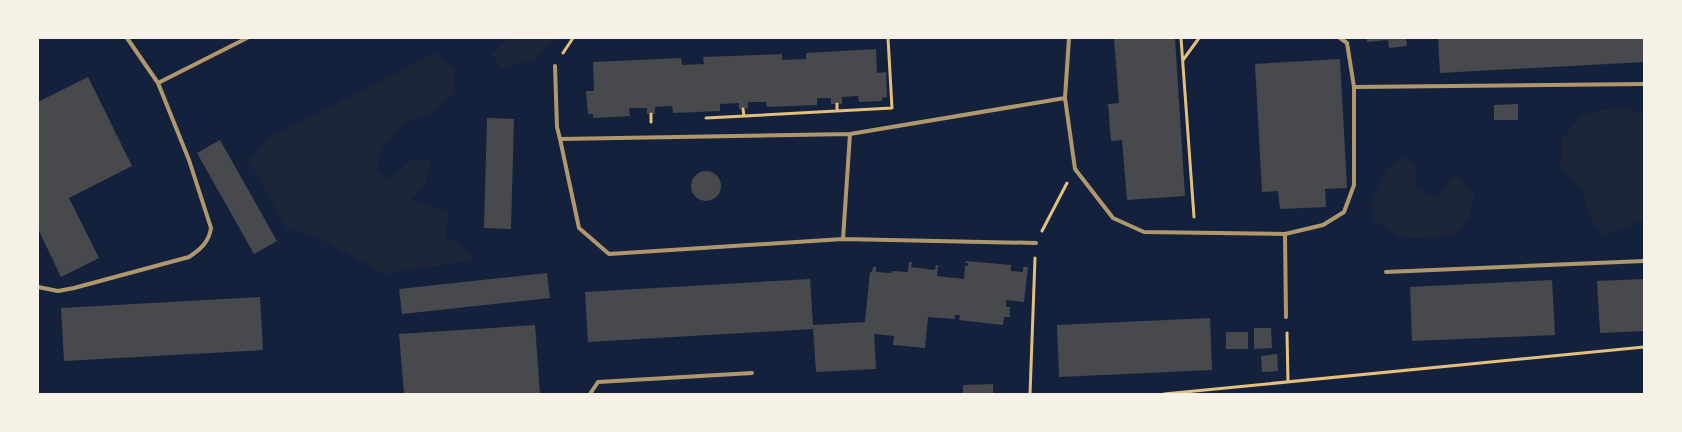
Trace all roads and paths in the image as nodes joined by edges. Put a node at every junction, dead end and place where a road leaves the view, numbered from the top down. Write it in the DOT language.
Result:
graph roads {
  1 [pos="127,38"];
  2 [pos="247,38"];
  3 [pos="888,38"];
  4 [pos="1069,38"];
  5 [pos="1181,38"];
  6 [pos="1199,38"];
  7 [pos="1340,38"];
  8 [pos="1183,61"];
  9 [pos="555,66"];
  10 [pos="158,83"];
  11 [pos="1644,84"];
  12 [pos="1354,87"];
  13 [pos="1065,98"];
  14 [pos="837,104"];
  15 [pos="743,109"];
  16 [pos="837,111"];
  17 [pos="651,114"];
  18 [pos="744,116"];
  19 [pos="698,119"];
  20 [pos="660,121"];
  21 [pos="642,122"];
  22 [pos="651,122"];
  23 [pos="850,134"];
  24 [pos="560,139"];
  25 [pos="1075,169"];
  26 [pos="1195,233"];
  27 [pos="1285,234"];
  28 [pos="843,239"];
  29 [pos="1036,243"];
  30 [pos="1644,261"];
  31 [pos="1386,272"];
  32 [pos="38,287"];
  33 [pos="1286,317"];
  34 [pos="1644,347"];
  35 [pos="752,373"];
  36 [pos="1288,382"];
  37 [pos="590,394"];
  38 [pos="1030,394"];
  39 [pos="1164,394"];
  1 -- 10 [label="lane"];
  2 -- 10 [label="lane"];
  3 -- 16 [label="path"];
  4 -- 13 [label="lane"];
  5 -- 8 [label="path"];
  6 -- 8 [label="path"];
  7 -- 12 [label="lane"];
  8 -- 26 [label="path"];
  9 -- 24 [label="lane"];
  10 -- 32 [label="lane"];
  11 -- 12 [label="lane"];
  12 -- 27 [label="lane"];
  13 -- 23 [label="lane"];
  13 -- 25 [label="lane"];
  14 -- 16 [label="path"];
  15 -- 18 [label="path"];
  16 -- 18 [label="path"];
  17 -- 22 [label="path"];
  18 -- 19 [label="path"];
  20 -- 22 [label="path"];
  21 -- 22 [label="path"];
  23 -- 24 [label="lane"];
  23 -- 28 [label="lane"];
  24 -- 28 [label="lane"];
  25 -- 26 [label="lane"];
  25 -- 29 [label="path"];
  26 -- 27 [label="lane"];
  27 -- 33 [label="lane"];
  28 -- 29 [label="lane"];
  29 -- 38 [label="path"];
  30 -- 31 [label="lane"];
  33 -- 36 [label="path"];
  34 -- 36 [label="path"];
  35 -- 37 [label="lane"];
  36 -- 39 [label="path"];
}
